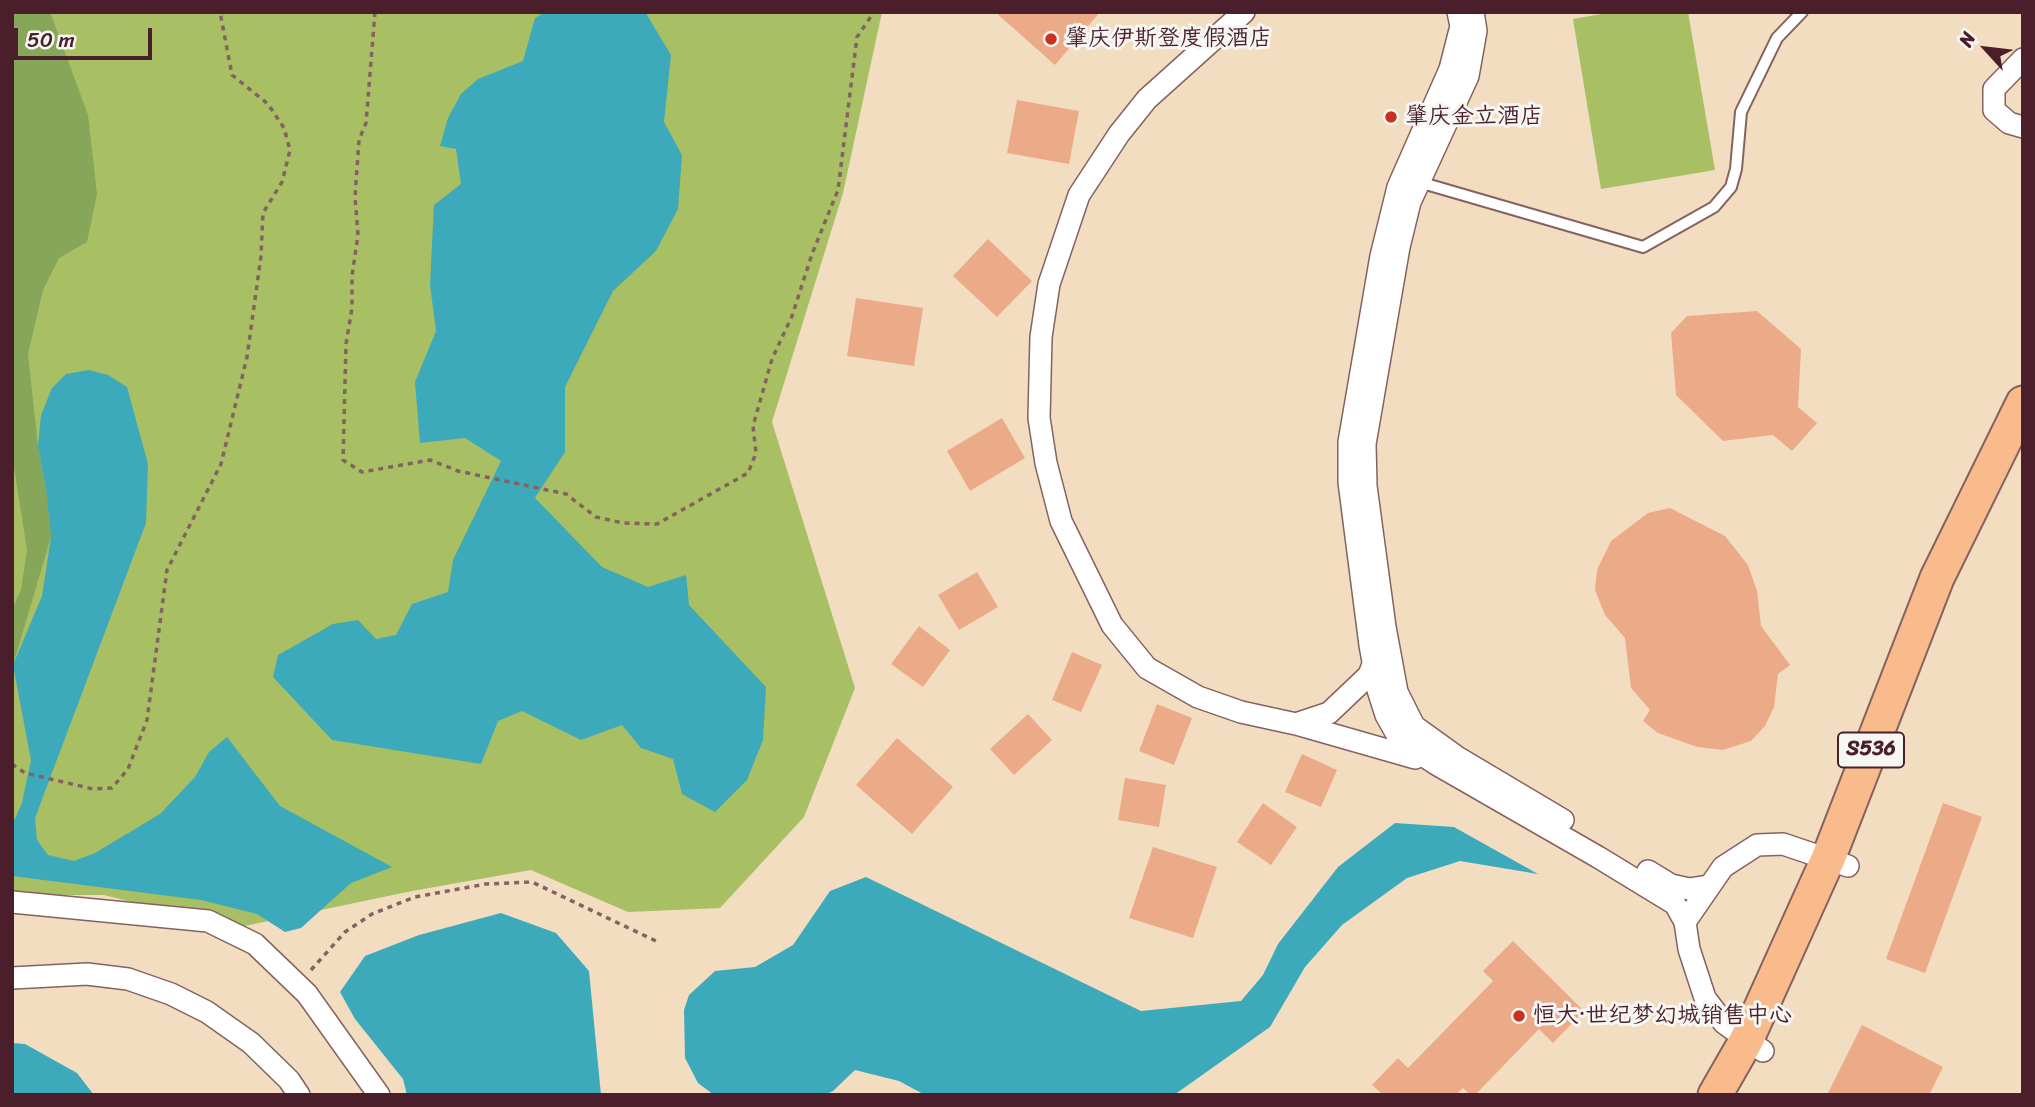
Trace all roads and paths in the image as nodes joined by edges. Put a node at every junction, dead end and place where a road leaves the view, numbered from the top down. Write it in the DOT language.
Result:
graph roads {
  1 [pos="220,12"];
  2 [pos="374,12"];
  3 [pos="874,12"];
  4 [pos="1244,12"];
  5 [pos="1458,12"];
  6 [pos="1473,12"];
  7 [pos="1802,12"];
  8 [pos="2023,59"];
  9 [pos="2023,127"];
  10 [pos="1419,182"];
  11 [pos="2023,403"];
  12 [pos="2023,446"];
  13 [pos="1373,664"];
  14 [pos="1296,724"];
  15 [pos="12,764"];
  16 [pos="1436,764"];
  17 [pos="1838,863"];
  18 [pos="1708,886"];
  19 [pos="12,902"];
  20 [pos="1685,922"];
  21 [pos="658,942"];
  22 [pos="12,978"];
  23 [pos="298,985"];
  24 [pos="1754,1046"];
  25 [pos="299,1095"];
  26 [pos="379,1095"];
  27 [pos="1715,1095"];
  28 [pos="1736,1095"];
  1 -- 15 [label="path"];
  2 -- 3 [label="path"];
  4 -- 14 [label="street"];
  5 -- 13 [label="street"];
  6 -- 10 [label="street"];
  7 -- 10 [label="lane"];
  8 -- 9 [label="street"];
  10 -- 18 [label="street"];
  11 -- 17 [label="main road, S536"];
  12 -- 17 [label="main road, S536"];
  13 -- 14 [label="street"];
  13 -- 16 [label="street"];
  14 -- 16 [label="street"];
  16 -- 20 [label="street"];
  17 -- 18 [label="street"];
  17 -- 24 [label="main road, S536"];
  18 -- 20 [label="street"];
  19 -- 23 [label="street"];
  20 -- 24 [label="street"];
  21 -- 23 [label="path"];
  22 -- 25 [label="street"];
  23 -- 26 [label="street"];
  24 -- 27 [label="main road, S536"];
  24 -- 28 [label="main road, S536"];
}
